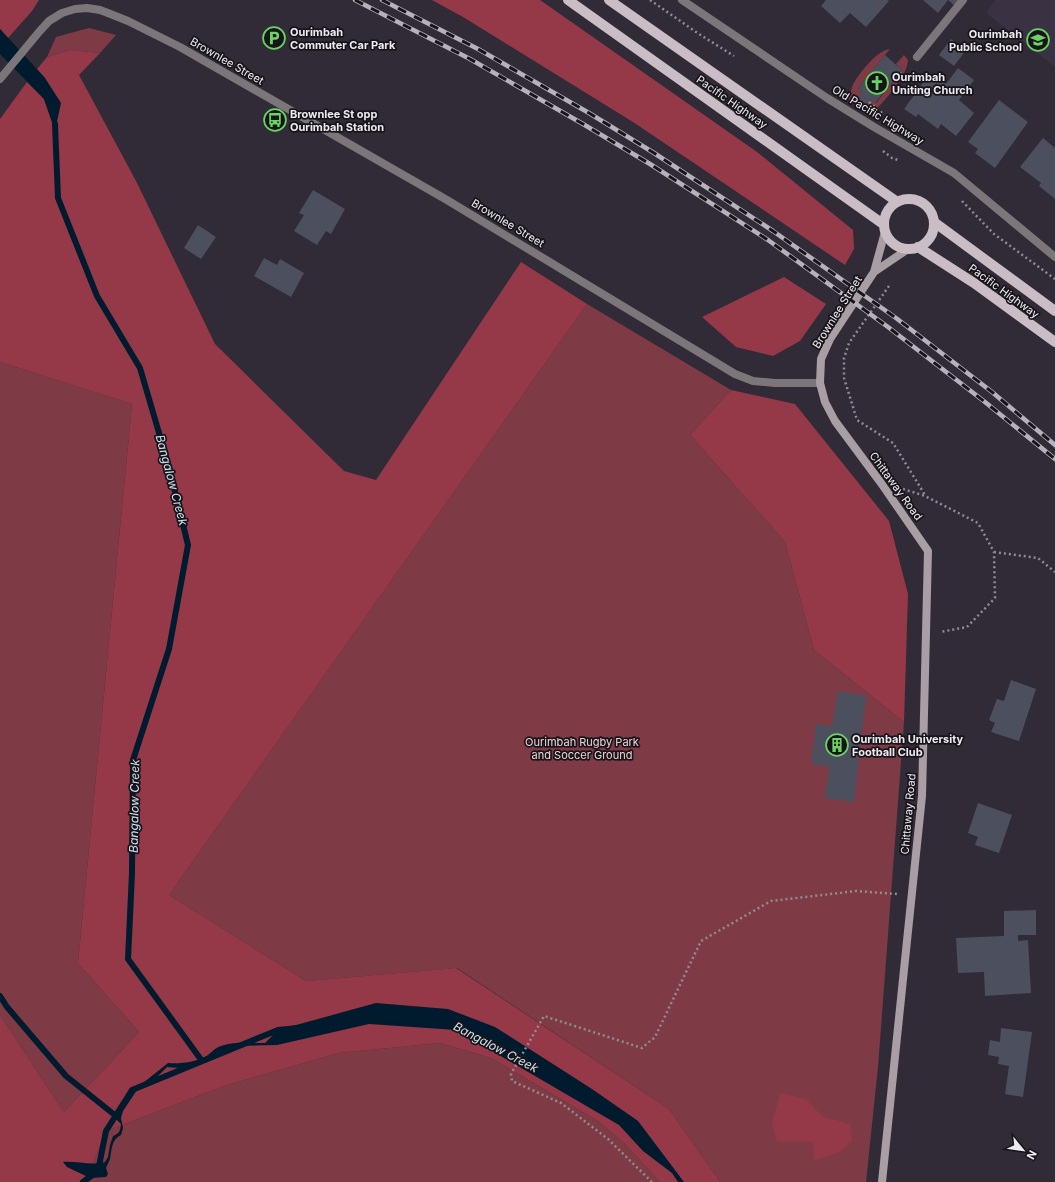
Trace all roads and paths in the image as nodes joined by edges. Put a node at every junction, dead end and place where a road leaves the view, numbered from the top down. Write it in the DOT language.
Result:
graph roads {
  1 [pos="568,0"];
  2 [pos="609,0"];
  3 [pos="682,0"];
  4 [pos="963,0"];
  5 [pos="917,57"];
  6 [pos="900,73"];
  7 [pos="1,77"];
  8 [pos="907,79"];
  9 [pos="869,102"];
  10 [pos="884,114"];
  11 [pos="959,198"];
  12 [pos="896,201"];
  13 [pos="934,222"];
  14 [pos="884,228"];
  15 [pos="913,248"];
  16 [pos="1055,257"];
  17 [pos="874,272"];
  18 [pos="1055,279"];
  19 [pos="889,286"];
  20 [pos="1055,311"];
  21 [pos="1055,342"];
  22 [pos="820,383"];
  23 [pos="881,483"];
  24 [pos="926,496"];
  25 [pos="994,552"];
  26 [pos="1055,572"];
  27 [pos="926,635"];
  28 [pos="911,895"];
  29 [pos="652,1182"];
  30 [pos="882,1182"];
  1 -- 14 [label="main road, Pacific Highway"];
  2 -- 12 [label="main road, Pacific Highway"];
  3 -- 16 [label="street, Old Pacific Highway"];
  4 -- 5 [label="street"];
  6 -- 8 [label="path"];
  7 -- 22 [label="street, Brownlee Street"];
  9 -- 10 [label="path"];
  11 -- 18 [label="path"];
  12 -- 13 [label="main road"];
  12 -- 14 [label="main road"];
  13 -- 15 [label="main road"];
  13 -- 20 [label="main road, Pacific Highway"];
  14 -- 15 [label="main road"];
  14 -- 17 [label="main road, Brownlee Street"];
  15 -- 17 [label="main road, Brownlee Street"];
  15 -- 21 [label="main road, Pacific Highway"];
  17 -- 22 [label="main road, Brownlee Street"];
  19 -- 24 [label="path"];
  22 -- 23 [label="main road, Chittaway Road"];
  23 -- 24 [label="path"];
  23 -- 27 [label="main road, Chittaway Road"];
  24 -- 25 [label="path"];
  25 -- 26 [label="path"];
  25 -- 27 [label="path"];
  27 -- 28 [label="main road, Chittaway Road"];
  28 -- 29 [label="path"];
  28 -- 30 [label="main road, Chittaway Road"];
}
